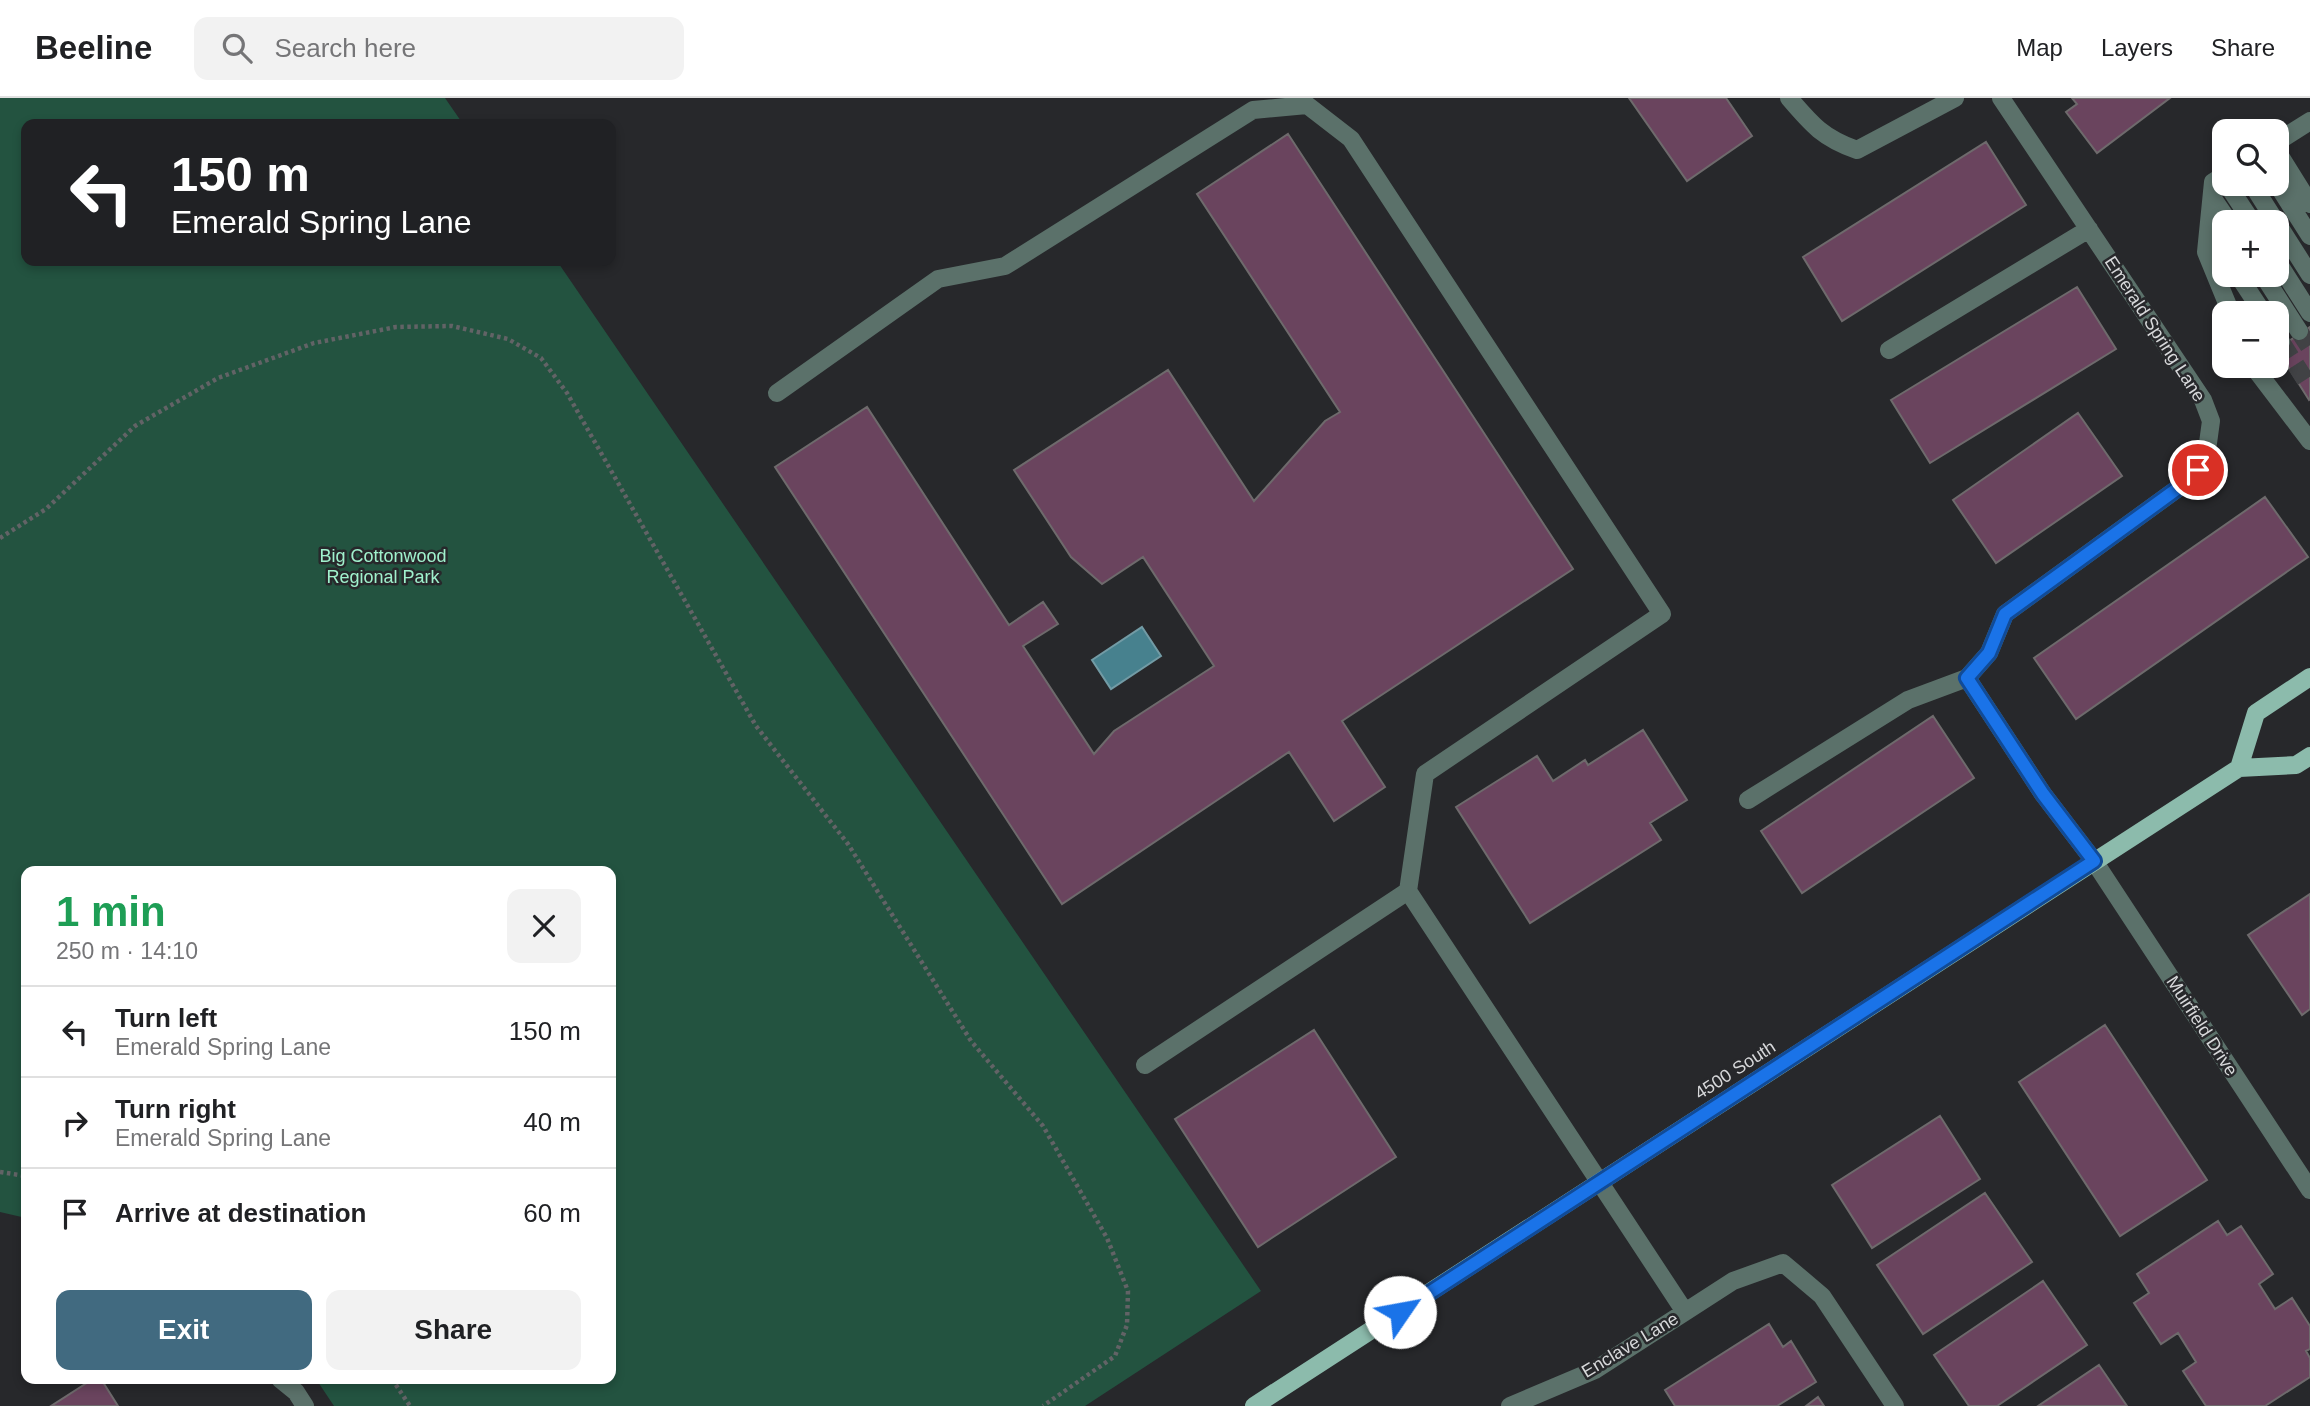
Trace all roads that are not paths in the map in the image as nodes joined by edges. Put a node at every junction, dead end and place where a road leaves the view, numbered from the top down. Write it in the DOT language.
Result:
graph roads {
  1 [pos="1789,98"];
  2 [pos="1955,98"];
  3 [pos="2001,98"];
  4 [pos="2310,121"];
  5 [pos="2289,134"];
  6 [pos="2289,170"];
  7 [pos="2285,196"];
  8 [pos="2212,197"];
  9 [pos="2310,204"];
  10 [pos="2221,210"];
  11 [pos="2089,229"];
  12 [pos="2310,236"];
  13 [pos="2212,242"];
  14 [pos="2289,243"];
  15 [pos="2310,275"];
  16 [pos="2289,280"];
  17 [pos="2271,287"];
  18 [pos="2310,313"];
  19 [pos="2299,331"];
  20 [pos="1889,350"];
  21 [pos="2262,378"];
  22 [pos="777,393"];
  23 [pos="2310,441"];
  24 [pos="2310,677"];
  25 [pos="1967,678"];
  26 [pos="2310,757"];
  27 [pos="2239,768"];
  28 [pos="1748,800"];
  29 [pos="2094,861"];
  30 [pos="1408,891"];
  31 [pos="1145,1065"];
  32 [pos="1599,1183"];
  33 [pos="2310,1190"];
  34 [pos="1685,1312"];
  35 [pos="287,1384"];
  36 [pos="305,1406"];
  37 [pos="1254,1406"];
  38 [pos="1510,1406"];
  39 [pos="1895,1406"];
  1 -- 2 [label="street"];
  3 -- 11 [label="street, Emerald Spring Lane"];
  4 -- 5 [label="street"];
  6 -- 9 [label="street"];
  7 -- 12 [label="street"];
  8 -- 10 [label="street"];
  8 -- 13 [label="street"];
  11 -- 20 [label="street"];
  11 -- 25 [label="street, Emerald Spring Lane"];
  14 -- 15 [label="street"];
  16 -- 18 [label="street"];
  17 -- 19 [label="street"];
  21 -- 23 [label="street"];
  22 -- 30 [label="street"];
  24 -- 27 [label="main road"];
  25 -- 28 [label="street"];
  25 -- 29 [label="street"];
  26 -- 27 [label="main road, 4500 South"];
  27 -- 29 [label="main road, 4500 South"];
  29 -- 32 [label="main road, 4500 South"];
  29 -- 33 [label="street, Muirfield Drive"];
  30 -- 31 [label="street"];
  30 -- 32 [label="street, Enclave Lane"];
  32 -- 34 [label="street, Enclave Lane"];
  32 -- 37 [label="main road, 4500 South"];
  34 -- 38 [label="street, Enclave Lane"];
  34 -- 39 [label="street"];
  35 -- 36 [label="street"];
}
